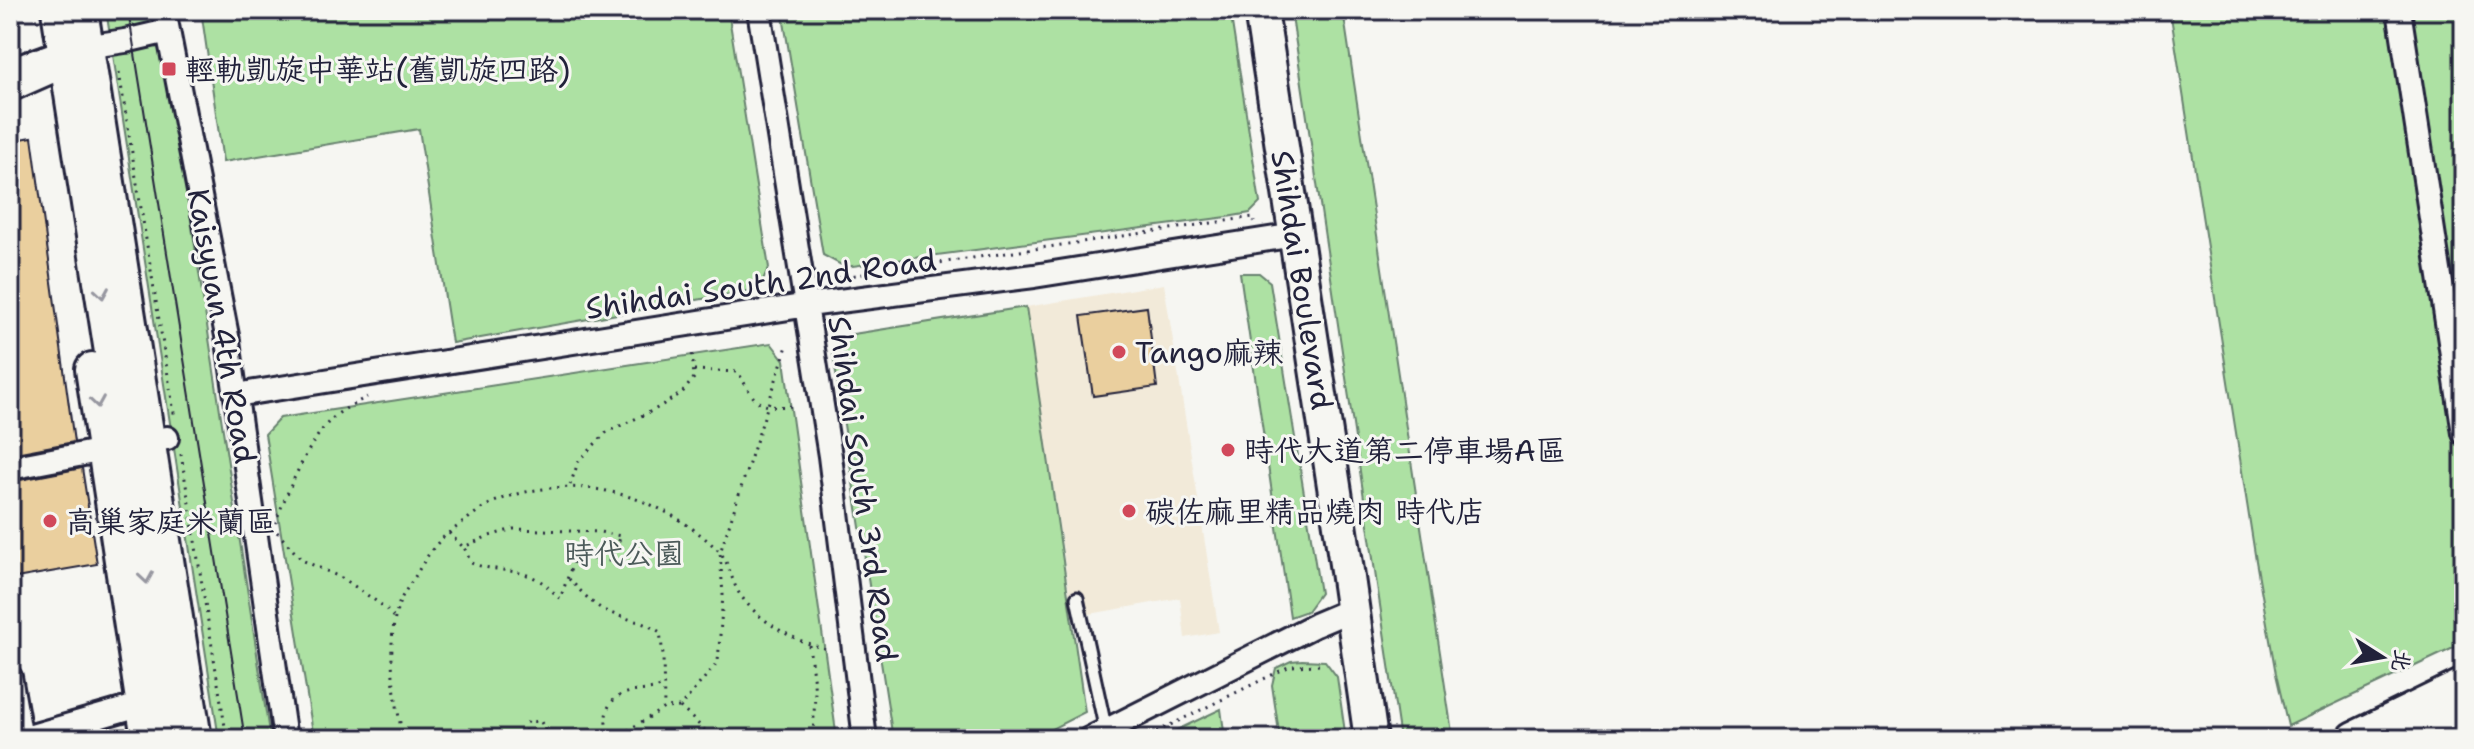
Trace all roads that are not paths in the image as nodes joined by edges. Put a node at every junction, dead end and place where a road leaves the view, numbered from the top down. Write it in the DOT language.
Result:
graph roads {
  1 [pos="37,10"];
  2 [pos="58,10"];
  3 [pos="759,10"];
  4 [pos="1261,10"];
  5 [pos="2399,10"];
  6 [pos="166,20"];
  7 [pos="85,40"];
  8 [pos="10,70"];
  9 [pos="10,90"];
  10 [pos="1295,235"];
  11 [pos="808,305"];
  12 [pos="236,395"];
  13 [pos="2464,433"];
  14 [pos="150,442"];
  15 [pos="10,468"];
  16 [pos="1077,598"];
  17 [pos="1353,609"];
  18 [pos="10,677"];
  19 [pos="2464,686"];
  20 [pos="143,704"];
  21 [pos="2464,713"];
  22 [pos="1097,735"];
  23 [pos="21,739"];
  24 [pos="148,739"];
  25 [pos="171,739"];
  26 [pos="195,739"];
  27 [pos="213,739"];
  28 [pos="285,739"];
  29 [pos="865,739"];
  30 [pos="1371,739"];
  31 [pos="2355,739"];
  32 [pos="2411,739"];
  1 -- 7 [label="street"];
  2 -- 7 [label="street"];
  3 -- 11 [label="street, Shihdai South 3rd Road"];
  4 -- 10 [label="street, Shihdai Boulevard"];
  5 -- 13 [label="street"];
  6 -- 7 [label="street"];
  6 -- 12 [label="street, Kaisyuan 4th Road"];
  7 -- 8 [label="street"];
  7 -- 9 [label="street"];
  7 -- 14 [label="street, one-way"];
  7 -- 14 [label="street"];
  10 -- 11 [label="street, Shihdai South 2nd Road"];
  10 -- 17 [label="street, Shihdai Boulevard"];
  11 -- 12 [label="street, Shihdai South 2nd Road"];
  11 -- 29 [label="street, Shihdai South 3rd Road"];
  12 -- 28 [label="street, Kaisyuan 4th Road"];
  14 -- 15 [label="street"];
  14 -- 20 [label="street"];
  14 -- 25 [label="street, one-way"];
  14 -- 26 [label="street"];
  14 -- 27 [label="street"];
  16 -- 22 [label="lane"];
  17 -- 22 [label="street"];
  17 -- 30 [label="street, Shihdai Boulevard"];
  18 -- 23 [label="street"];
  19 -- 31 [label="main road"];
  20 -- 23 [label="street"];
  20 -- 24 [label="street"];
  21 -- 32 [label="main road"];
}
